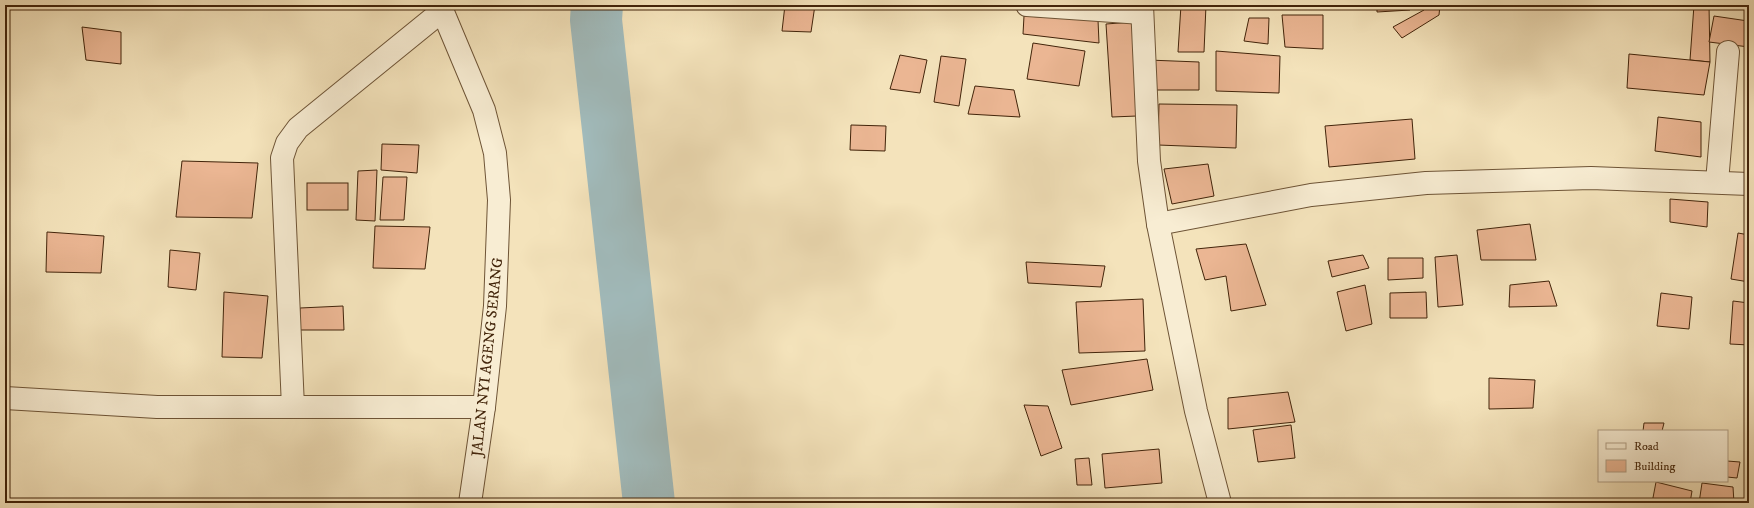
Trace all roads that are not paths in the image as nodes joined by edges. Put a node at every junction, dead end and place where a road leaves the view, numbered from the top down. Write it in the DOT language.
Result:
graph roads {
  1 [pos="1026,5"];
  2 [pos="441,8"];
  3 [pos="1142,9"];
  4 [pos="1728,52"];
  5 [pos="1718,182"];
  6 [pos="1749,184"];
  7 [pos="1158,224"];
  8 [pos="5,398"];
  9 [pos="293,407"];
  10 [pos="484,407"];
  11 [pos="470,503"];
  12 [pos="1220,503"];
  1 -- 3 [label="street"];
  2 -- 9 [label="street"];
  2 -- 10 [label="street, JALAN NYI AGENG SERANG"];
  3 -- 7 [label="street"];
  4 -- 5 [label="street"];
  5 -- 6 [label="street"];
  5 -- 7 [label="street"];
  7 -- 12 [label="street"];
  8 -- 9 [label="street"];
  9 -- 10 [label="street"];
  10 -- 11 [label="street, JALAN NYI AGENG SERANG"];
}
